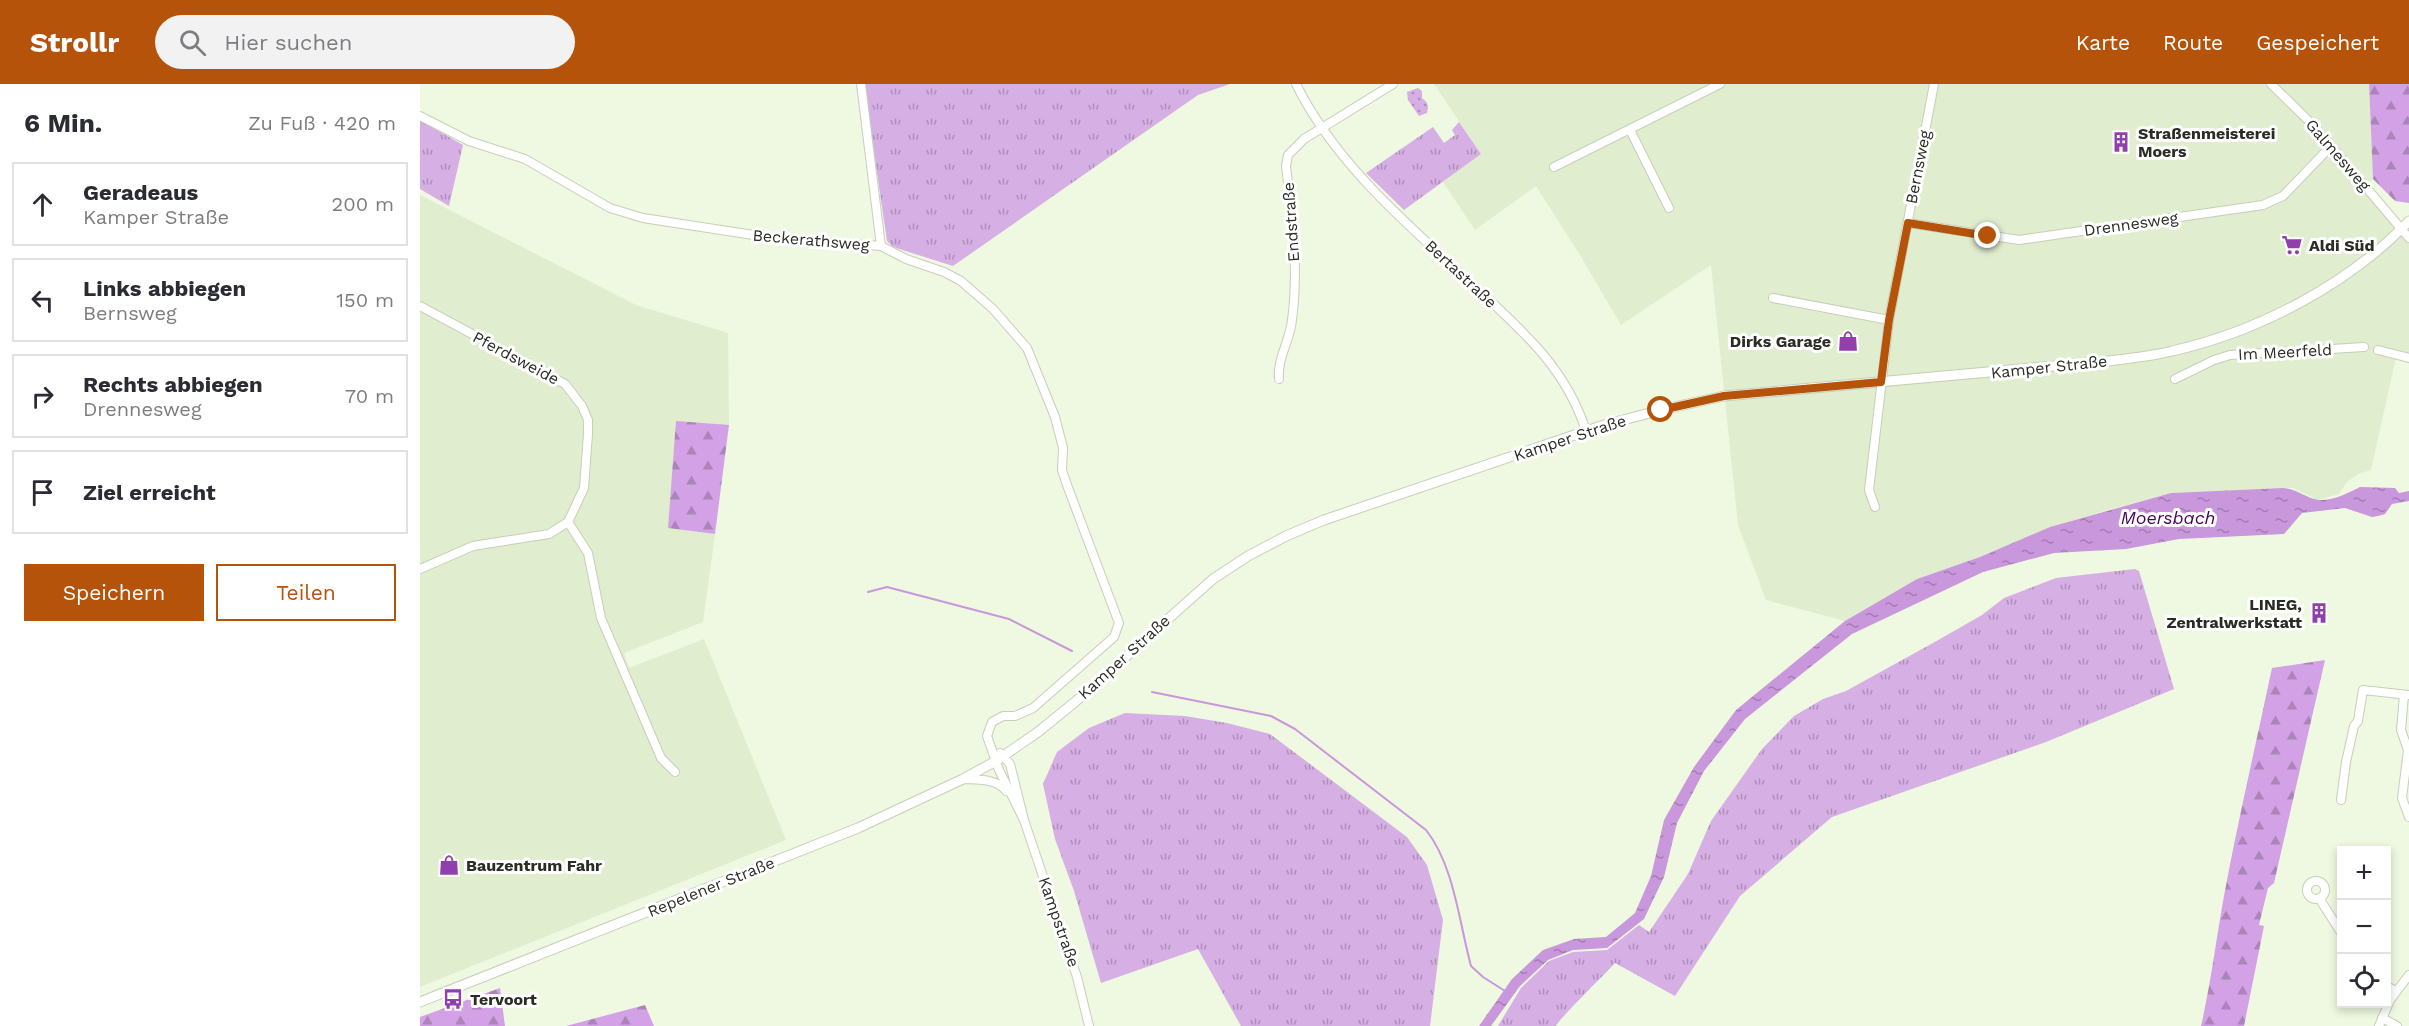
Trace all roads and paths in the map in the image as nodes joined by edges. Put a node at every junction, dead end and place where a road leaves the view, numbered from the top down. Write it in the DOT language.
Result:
graph roads {
  1 [pos="861,84"];
  2 [pos="1296,84"];
  3 [pos="1392,84"];
  4 [pos="1720,84"];
  5 [pos="1934,84"];
  6 [pos="2271,84"];
  7 [pos="420,116"];
  8 [pos="1320,128"];
  9 [pos="1630,130"];
  10 [pos="2331,146"];
  11 [pos="1554,167"];
  12 [pos="1669,208"];
  13 [pos="2409,221"];
  14 [pos="1908,223"];
  15 [pos="2401,229"];
  16 [pos="2409,238"];
  17 [pos="881,246"];
  18 [pos="1773,297"];
  19 [pos="420,306"];
  20 [pos="1889,320"];
  21 [pos="2364,347"];
  22 [pos="2378,351"];
  23 [pos="2409,358"];
  24 [pos="1279,379"];
  25 [pos="2175,379"];
  26 [pos="1881,382"];
  27 [pos="1586,431"];
  28 [pos="1875,507"];
  29 [pos="568,522"];
  30 [pos="420,569"];
  31 [pos="2407,695"];
  32 [pos="1000,758"];
  33 [pos="675,772"];
  34 [pos="963,779"];
  35 [pos="2341,800"];
  36 [pos="1014,801"];
  37 [pos="2409,817"];
  38 [pos="1024,820"];
  39 [pos="2319,898"];
  40 [pos="2337,926"];
  41 [pos="2409,975"];
  42 [pos="2391,988"];
  43 [pos="2396,991"];
  44 [pos="422,1000"];
  45 [pos="2381,1022"];
  46 [pos="1089,1026"];
  47 [pos="2397,1026"];
  1 -- 17 [label="street"];
  2 -- 8 [label="street"];
  3 -- 8 [label="street"];
  4 -- 9 [label="street"];
  5 -- 14 [label="street, Bernsweg"];
  6 -- 10 [label="street, Galmesweg"];
  7 -- 17 [label="street, Beckerathsweg"];
  8 -- 24 [label="street, Endstraße"];
  8 -- 27 [label="street, Bertastraße"];
  9 -- 11 [label="street"];
  9 -- 12 [label="street"];
  10 -- 14 [label="street, Drennesweg"];
  10 -- 15 [label="street, Galmesweg"];
  13 -- 15 [label="main road, Kamper Straße"];
  14 -- 20 [label="street, Bernsweg"];
  15 -- 16 [label="street"];
  15 -- 26 [label="main road, Kamper Straße"];
  17 -- 32 [label="street, Beckerathsweg"];
  18 -- 20 [label="street"];
  19 -- 29 [label="street, Pferdsweide"];
  20 -- 26 [label="street, Bernsweg"];
  21 -- 25 [label="street, Im Meerfeld"];
  22 -- 23 [label="street"];
  26 -- 27 [label="main road, Kamper Straße"];
  26 -- 28 [label="street, Bernsweg"];
  27 -- 32 [label="main road, Kamper Straße"];
  29 -- 30 [label="street"];
  29 -- 33 [label="street"];
  31 -- 35 [label="street"];
  31 -- 37 [label="street"];
  32 -- 34 [label="main road, Repelener Straße"];
  32 -- 36 [label="street, Kampstraße"];
  32 -- 38 [label="street, Kampstraße"];
  34 -- 36 [label="street, Kampstraße"];
  34 -- 44 [label="main road, Repelener Straße"];
  36 -- 38 [label="street, Kampstraße"];
  38 -- 46 [label="street, Kampstraße"];
  39 -- 40 [label="street"];
  41 -- 43 [label="street"];
  42 -- 43 [label="street"];
  43 -- 45 [label="street"];
  45 -- 47 [label="street"];
}
